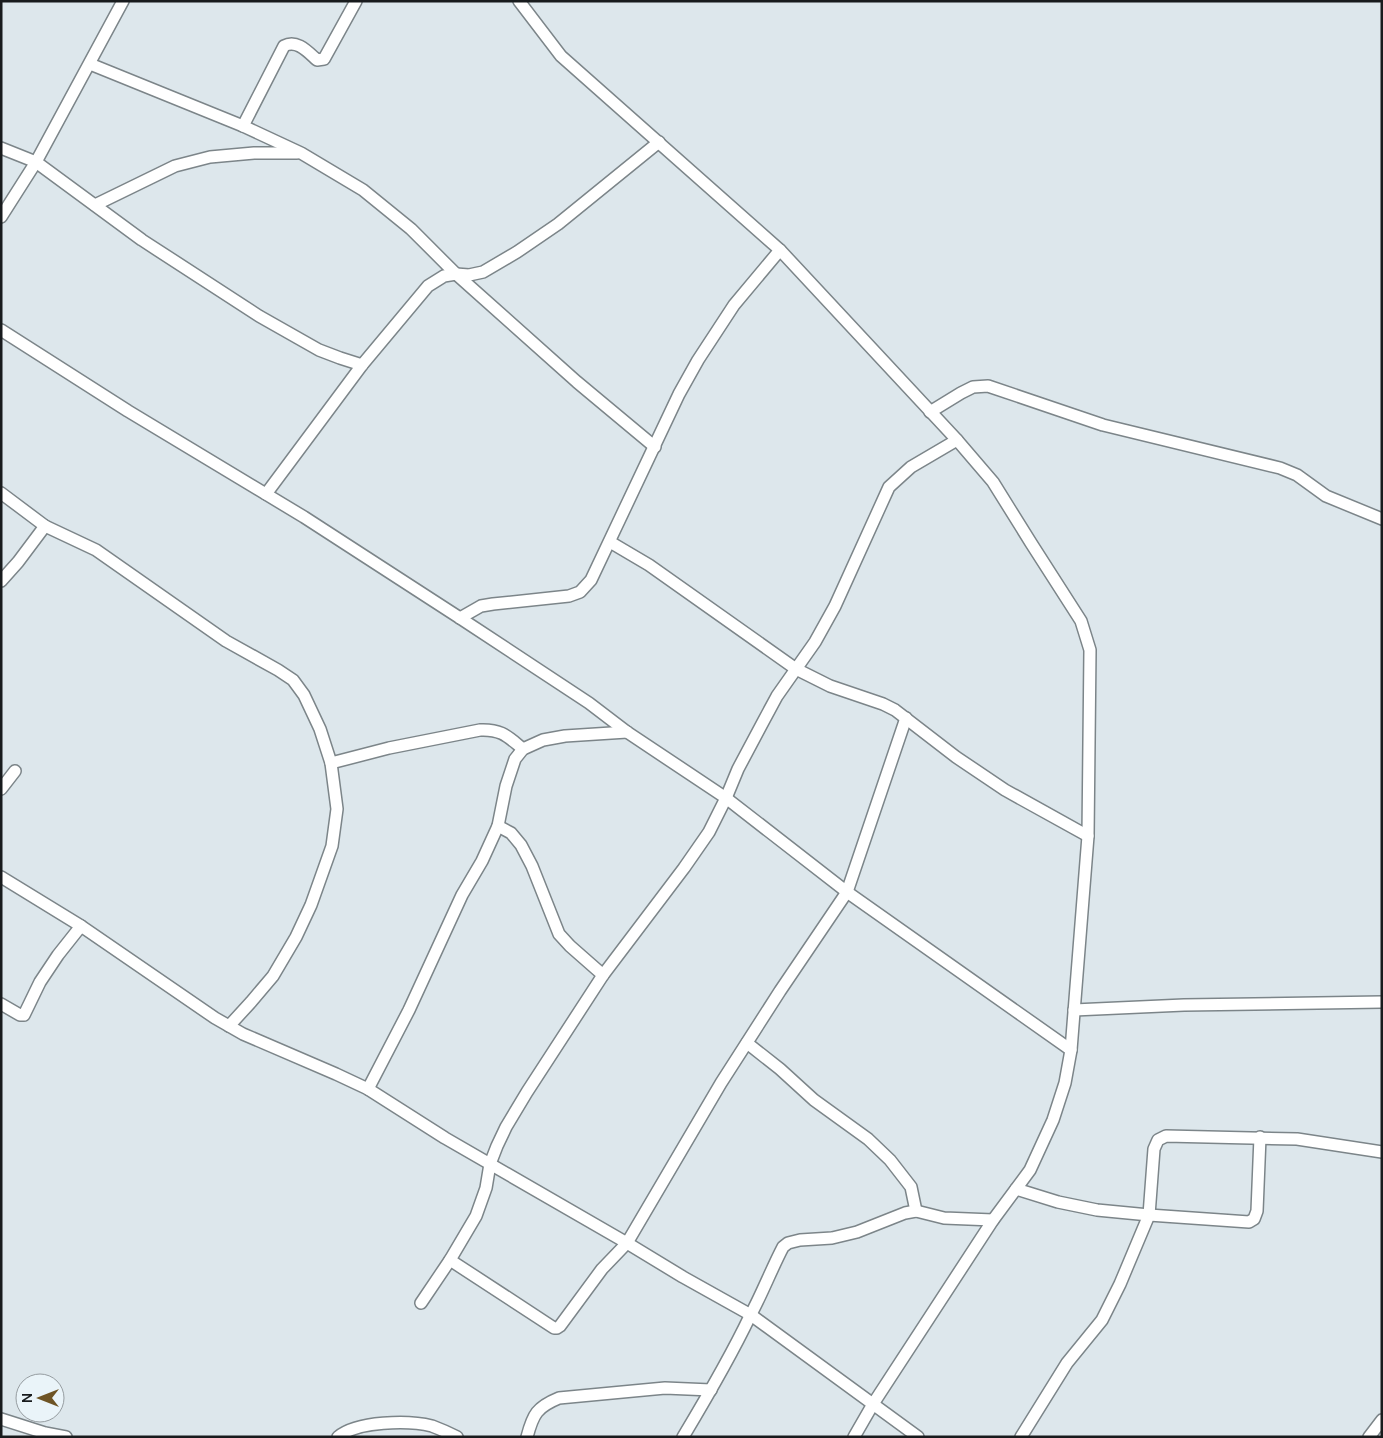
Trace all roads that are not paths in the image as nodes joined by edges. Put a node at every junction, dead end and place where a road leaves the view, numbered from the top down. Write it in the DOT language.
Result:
graph roads {
  1 [pos="123,1"];
  2 [pos="356,1"];
  3 [pos="519,1"];
  4 [pos="90,64"];
  5 [pos="243,126"];
  6 [pos="659,142"];
  7 [pos="1,148"];
  8 [pos="301,153"];
  9 [pos="36,162"];
  10 [pos="95,205"];
  11 [pos="1,217"];
  12 [pos="780,250"];
  13 [pos="456,274"];
  14 [pos="1,330"];
  15 [pos="362,365"];
  16 [pos="930,412"];
  17 [pos="957,440"];
  18 [pos="655,448"];
  19 [pos="1,493"];
  20 [pos="266,494"];
  21 [pos="1382,519"];
  22 [pos="45,526"];
  23 [pos="610,542"];
  24 [pos="1,581"];
  25 [pos="460,618"];
  26 [pos="796,669"];
  27 [pos="906,718"];
  28 [pos="628,732"];
  29 [pos="523,749"];
  30 [pos="331,763"];
  31 [pos="15,770"];
  32 [pos="1,789"];
  33 [pos="726,798"];
  34 [pos="498,826"];
  35 [pos="1088,836"];
  36 [pos="1,877"];
  37 [pos="847,892"];
  38 [pos="82,926"];
  39 [pos="603,974"];
  40 [pos="1382,1002"];
  41 [pos="1,1004"];
  42 [pos="1074,1010"];
  43 [pos="229,1026"];
  44 [pos="747,1043"];
  45 [pos="1071,1050"];
  46 [pos="368,1090"];
  47 [pos="1260,1137"];
  48 [pos="1382,1152"];
  49 [pos="490,1164"];
  50 [pos="1016,1189"];
  51 [pos="916,1211"];
  52 [pos="1149,1215"];
  53 [pos="992,1220"];
  54 [pos="627,1243"];
  55 [pos="450,1260"];
  56 [pos="421,1303"];
  57 [pos="751,1315"];
  58 [pos="711,1390"];
  59 [pos="874,1404"];
  60 [pos="1,1419"];
  61 [pos="1382,1420"];
  62 [pos="45,1435"];
  63 [pos="66,1437"];
  64 [pos="338,1437"];
  65 [pos="457,1437"];
  66 [pos="528,1437"];
  67 [pos="683,1437"];
  68 [pos="854,1437"];
  69 [pos="918,1437"];
  70 [pos="1021,1437"];
  71 [pos="1370,1437"];
  1 -- 4 [label="street"];
  2 -- 5 [label="street"];
  3 -- 6 [label="street"];
  4 -- 5 [label="street"];
  4 -- 9 [label="street"];
  5 -- 8 [label="street"];
  6 -- 12 [label="street"];
  6 -- 13 [label="street"];
  7 -- 9 [label="street"];
  8 -- 10 [label="street"];
  8 -- 13 [label="street"];
  9 -- 10 [label="street"];
  9 -- 11 [label="street"];
  10 -- 15 [label="street"];
  12 -- 16 [label="street"];
  12 -- 18 [label="street"];
  13 -- 15 [label="street"];
  13 -- 18 [label="street"];
  14 -- 20 [label="street"];
  15 -- 20 [label="street"];
  16 -- 17 [label="street"];
  16 -- 21 [label="street"];
  17 -- 26 [label="street"];
  17 -- 35 [label="street"];
  18 -- 23 [label="street"];
  19 -- 22 [label="street"];
  20 -- 25 [label="street"];
  22 -- 24 [label="street"];
  22 -- 30 [label="street"];
  23 -- 25 [label="street"];
  23 -- 26 [label="street"];
  25 -- 28 [label="street"];
  26 -- 27 [label="street"];
  26 -- 33 [label="street"];
  27 -- 35 [label="street"];
  27 -- 37 [label="street"];
  28 -- 29 [label="street"];
  28 -- 33 [label="street"];
  29 -- 30 [label="street"];
  29 -- 34 [label="street"];
  30 -- 43 [label="street"];
  31 -- 32 [label="street"];
  33 -- 37 [label="street"];
  33 -- 39 [label="street"];
  34 -- 39 [label="street"];
  34 -- 46 [label="street"];
  35 -- 42 [label="street"];
  36 -- 38 [label="street"];
  37 -- 44 [label="street"];
  37 -- 45 [label="street"];
  38 -- 41 [label="street"];
  38 -- 43 [label="street"];
  39 -- 49 [label="street"];
  40 -- 42 [label="street"];
  42 -- 45 [label="street"];
  43 -- 46 [label="street"];
  44 -- 51 [label="street"];
  44 -- 54 [label="street"];
  45 -- 50 [label="street"];
  46 -- 49 [label="street"];
  47 -- 48 [label="street"];
  47 -- 52 [label="street"];
  47 -- 52 [label="street"];
  49 -- 54 [label="street"];
  49 -- 55 [label="street"];
  50 -- 52 [label="street"];
  50 -- 53 [label="street"];
  51 -- 53 [label="street"];
  51 -- 57 [label="street"];
  52 -- 70 [label="street"];
  53 -- 59 [label="street"];
  54 -- 55 [label="street"];
  54 -- 57 [label="street"];
  55 -- 56 [label="street"];
  57 -- 58 [label="street"];
  57 -- 59 [label="street"];
  58 -- 66 [label="street"];
  58 -- 67 [label="street"];
  59 -- 68 [label="street"];
  59 -- 69 [label="street"];
  60 -- 62 [label="street"];
  61 -- 71 [label="street"];
  62 -- 63 [label="street"];
  64 -- 65 [label="street"];
}
